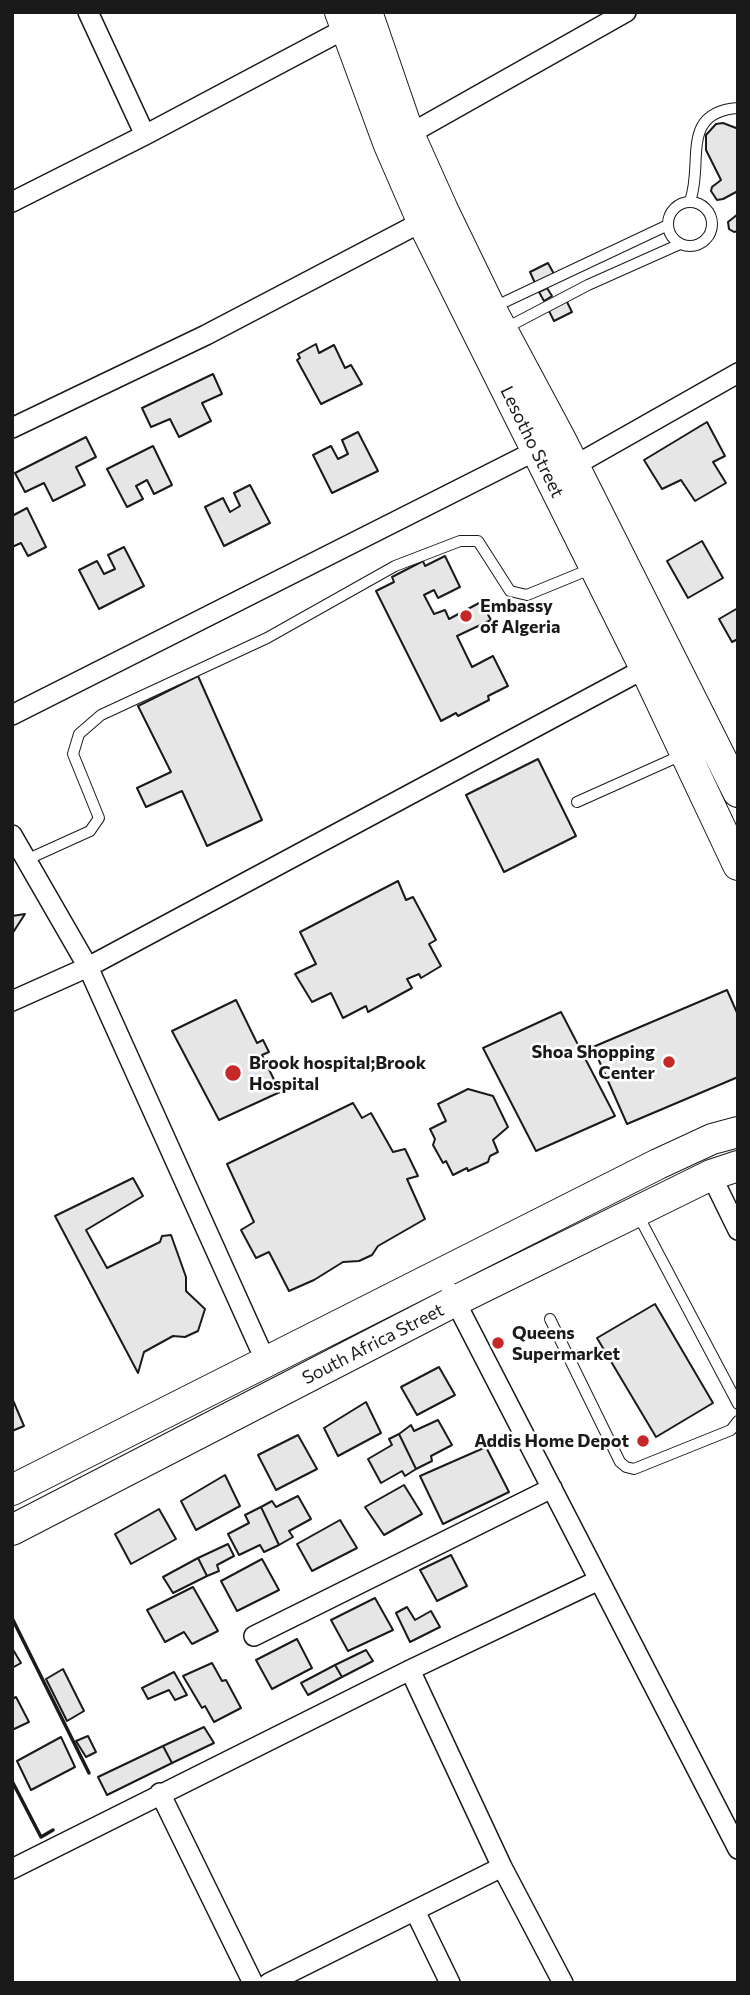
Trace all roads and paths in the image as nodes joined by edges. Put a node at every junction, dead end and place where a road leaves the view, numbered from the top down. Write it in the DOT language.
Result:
graph roads {
  1 [pos="89,12"];
  2 [pos="626,12"];
  3 [pos="355,18"];
  4 [pos="738,107"];
  5 [pos="145,135"];
  6 [pos="399,140"];
  7 [pos="690,201"];
  8 [pos="12,202"];
  9 [pos="432,216"];
  10 [pos="668,225"];
  11 [pos="680,244"];
  12 [pos="486,325"];
  13 [pos="738,373"];
  14 [pos="12,428"];
  15 [pos="548,444"];
  16 [pos="561,473"];
  17 [pos="607,562"];
  18 [pos="657,662"];
  19 [pos="12,715"];
  20 [pos="697,747"];
  21 [pos="737,787"];
  22 [pos="705,797"];
  23 [pos="577,802"];
  24 [pos="12,835"];
  25 [pos="26,860"];
  26 [pos="738,865"];
  27 [pos="88,967"];
  28 [pos="12,1001"];
  29 [pos="738,1132"];
  30 [pos="724,1170"];
  31 [pos="636,1212"];
  32 [pos="738,1230"];
  33 [pos="443,1273"];
  34 [pos="455,1301"];
  35 [pos="550,1319"];
  36 [pos="266,1362"];
  37 [pos="738,1404"];
  38 [pos="738,1421"];
  39 [pos="552,1488"];
  40 [pos="12,1490"];
  41 [pos="12,1530"];
  42 [pos="599,1580"];
  43 [pos="254,1636"];
  44 [pos="410,1670"];
  45 [pos="160,1793"];
  46 [pos="738,1849"];
  47 [pos="502,1867"];
  48 [pos="12,1869"];
  49 [pos="415,1911"];
  50 [pos="253,1983"];
  51 [pos="269,1983"];
  52 [pos="450,1983"];
  53 [pos="563,1983"];
  1 -- 5 [label="street"];
  2 -- 6 [label="street"];
  3 -- 5 [label="street"];
  3 -- 6 [label="main road, Lesotho Street"];
  4 -- 7 [label="lane"];
  5 -- 8 [label="street"];
  6 -- 9 [label="main road, Lesotho Street"];
  7 -- 10 [label="lane"];
  7 -- 11 [label="lane"];
  9 -- 12 [label="main road, Lesotho Street"];
  9 -- 14 [label="street"];
  10 -- 11 [label="lane"];
  10 -- 12 [label="lane"];
  11 -- 12 [label="lane"];
  12 -- 15 [label="main road, Lesotho Street"];
  13 -- 16 [label="street"];
  15 -- 16 [label="main road, Lesotho Street"];
  15 -- 19 [label="street"];
  16 -- 17 [label="main road, Lesotho Street"];
  17 -- 18 [label="main road, Lesotho Street"];
  17 -- 25 [label="lane"];
  18 -- 20 [label="main road, Lesotho Street"];
  18 -- 27 [label="street"];
  20 -- 21 [label="main road, Lesotho Street"];
  20 -- 22 [label="main road, Lesotho Street"];
  20 -- 23 [label="lane"];
  21 -- 22 [label="street"];
  22 -- 26 [label="main road, Lesotho Street"];
  24 -- 25 [label="street"];
  25 -- 27 [label="street"];
  27 -- 28 [label="street"];
  27 -- 36 [label="street"];
  29 -- 33 [label="main road, South Africa Street"];
  30 -- 31 [label="main road, South Africa Street"];
  30 -- 32 [label="street"];
  31 -- 34 [label="main road, South Africa Street"];
  31 -- 37 [label="lane"];
  33 -- 34 [label="street"];
  33 -- 36 [label="main road, South Africa Street"];
  34 -- 39 [label="street"];
  34 -- 41 [label="main road, South Africa Street"];
  35 -- 38 [label="lane"];
  36 -- 40 [label="main road, South Africa Street"];
  39 -- 42 [label="street"];
  39 -- 43 [label="street"];
  42 -- 44 [label="street"];
  42 -- 46 [label="street"];
  44 -- 45 [label="street"];
  44 -- 47 [label="street"];
  45 -- 48 [label="street"];
  45 -- 50 [label="street"];
  47 -- 49 [label="street"];
  47 -- 53 [label="street"];
  49 -- 51 [label="street"];
  49 -- 52 [label="street"];
}
